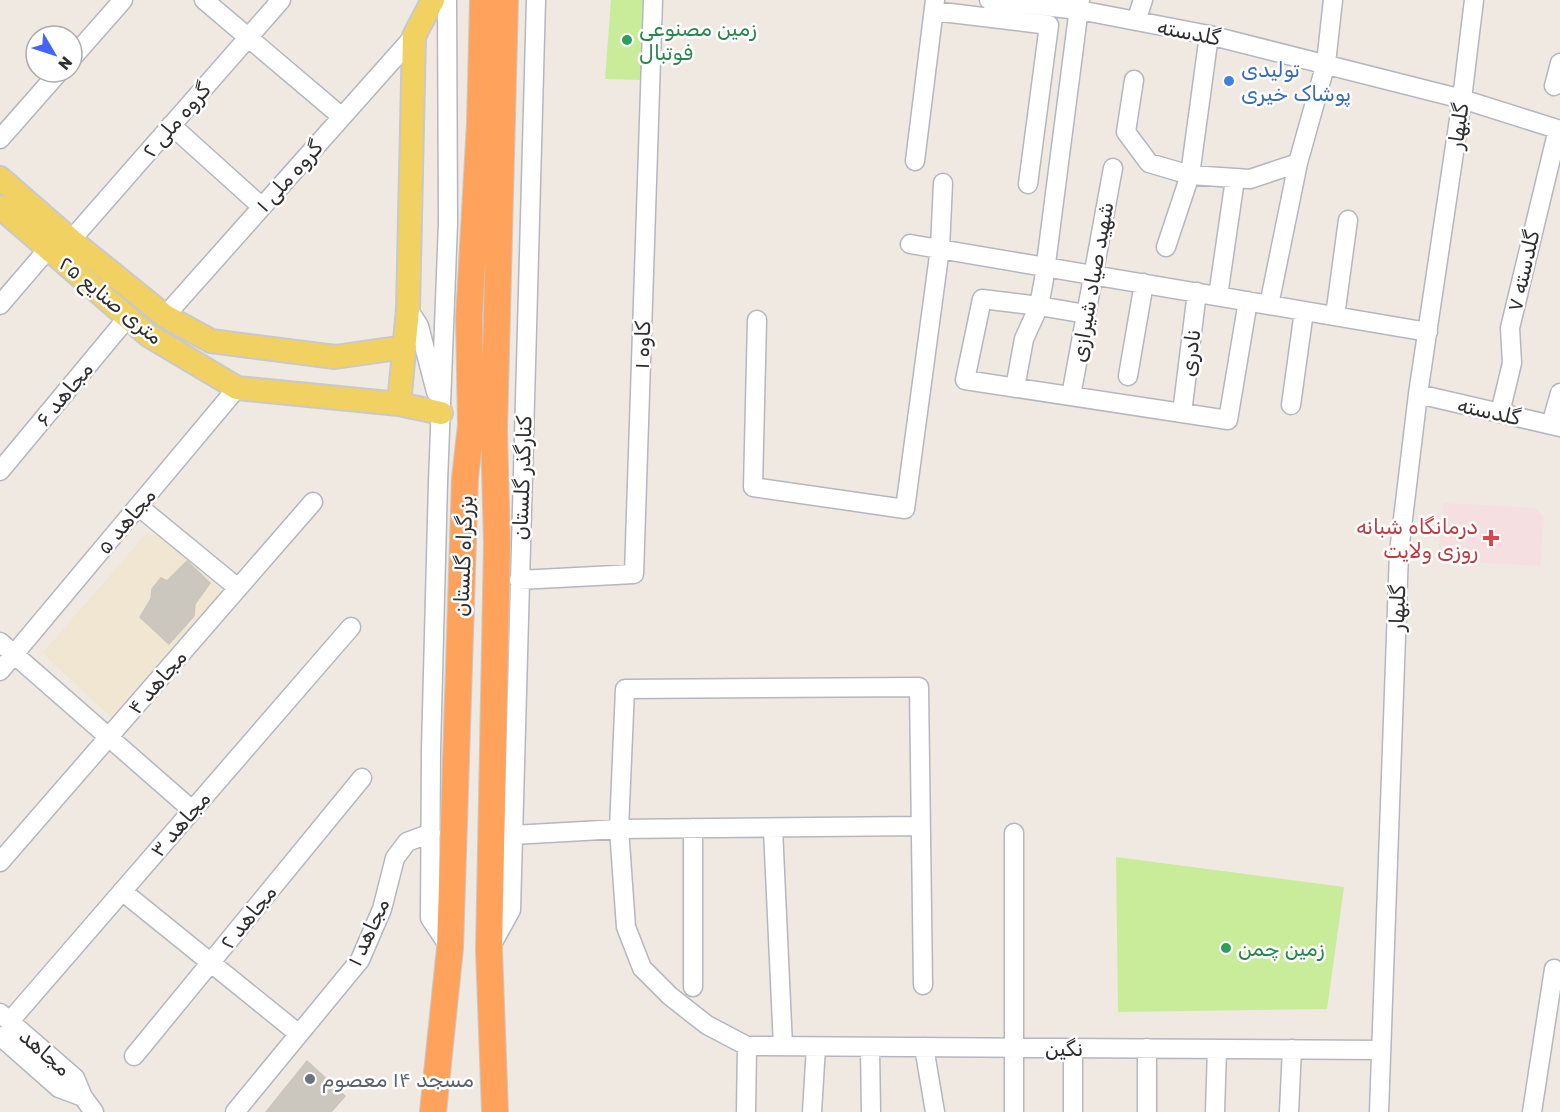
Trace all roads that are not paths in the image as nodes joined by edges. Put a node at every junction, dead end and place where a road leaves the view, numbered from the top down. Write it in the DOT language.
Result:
graph roads {
  1 [pos="123,0"];
  2 [pos="204,0"];
  3 [pos="281,0"];
  4 [pos="483,0"];
  5 [pos="505,0"];
  6 [pos="536,0"];
  7 [pos="653,0"];
  8 [pos="988,0"];
  9 [pos="1143,0"];
  10 [pos="1333,0"];
  11 [pos="1474,0"];
  12 [pos="443,2"];
  13 [pos="935,5"];
  14 [pos="1080,5"];
  15 [pos="1136,21"];
  16 [pos="1209,35"];
  17 [pos="414,36"];
  18 [pos="248,38"];
  19 [pos="84,44"];
  20 [pos="1326,63"];
  21 [pos="1560,63"];
  22 [pos="1134,80"];
  23 [pos="48,84"];
  24 [pos="1554,86"];
  25 [pos="1462,99"];
  26 [pos="342,117"];
  27 [pos="171,125"];
  28 [pos="1559,129"];
  29 [pos="0,139"];
  30 [pos="915,161"];
  31 [pos="1298,163"];
  32 [pos="1113,168"];
  33 [pos="1190,175"];
  34 [pos="0,178"];
  35 [pos="1235,178"];
  36 [pos="943,183"];
  37 [pos="1028,184"];
  38 [pos="0,207"];
  39 [pos="262,207"];
  40 [pos="1348,220"];
  41 [pos="71,240"];
  42 [pos="910,244"];
  43 [pos="1166,247"];
  44 [pos="940,248"];
  45 [pos="48,249"];
  46 [pos="1045,266"];
  47 [pos="1093,274"];
  48 [pos="1144,283"];
  49 [pos="1197,292"];
  50 [pos="1218,296"];
  51 [pos="1248,301"];
  52 [pos="0,305"];
  53 [pos="1269,305"];
  54 [pos="1039,306"];
  55 [pos="408,309"];
  56 [pos="1304,310"];
  57 [pos="1086,314"];
  58 [pos="165,316"];
  59 [pos="1335,316"];
  60 [pos="128,317"];
  61 [pos="757,320"];
  62 [pos="1428,332"];
  63 [pos="148,334"];
  64 [pos="405,347"];
  65 [pos="1128,376"];
  66 [pos="237,388"];
  67 [pos="1015,388"];
  68 [pos="1560,393"];
  69 [pos="1418,394"];
  70 [pos="1071,396"];
  71 [pos="399,404"];
  72 [pos="1291,405"];
  73 [pos="441,413"];
  74 [pos="1182,413"];
  75 [pos="1500,413"];
  76 [pos="1556,426"];
  77 [pos="0,471"];
  78 [pos="313,501"];
  79 [pos="138,506"];
  80 [pos="507,581"];
  81 [pos="462,582"];
  82 [pos="238,588"];
  83 [pos="495,611"];
  84 [pos="461,614"];
  85 [pos="351,627"];
  86 [pos="7,648"];
  87 [pos="0,671"];
  88 [pos="109,737"];
  89 [pos="362,778"];
  90 [pos="192,810"];
  91 [pos="920,826"];
  92 [pos="693,828"];
  93 [pos="619,829"];
  94 [pos="773,829"];
  95 [pos="1014,832"];
  96 [pos="431,833"];
  97 [pos="513,835"];
  98 [pos="0,862"];
  99 [pos="122,891"];
  100 [pos="450,948"];
  101 [pos="489,950"];
  102 [pos="211,963"];
  103 [pos="1554,969"];
  104 [pos="923,984"];
  105 [pos="693,987"];
  106 [pos="3,1023"];
  107 [pos="299,1034"];
  108 [pos="747,1046"];
  109 [pos="783,1046"];
  110 [pos="816,1047"];
  111 [pos="870,1047"];
  112 [pos="924,1047"];
  113 [pos="1015,1048"];
  114 [pos="1073,1048"];
  115 [pos="1148,1048"];
  116 [pos="1217,1049"];
  117 [pos="1292,1049"];
  118 [pos="1381,1050"];
  119 [pos="134,1056"];
  120 [pos="94,1112"];
  121 [pos="235,1112"];
  122 [pos="433,1112"];
  123 [pos="495,1112"];
  124 [pos="746,1112"];
  125 [pos="812,1112"];
  126 [pos="871,1112"];
  127 [pos="936,1112"];
  128 [pos="1014,1112"];
  129 [pos="1072,1112"];
  130 [pos="1147,1112"];
  131 [pos="1215,1112"];
  132 [pos="1289,1112"];
  133 [pos="1379,1112"];
  134 [pos="1532,1112"];
  1 -- 19 [label="street"];
  2 -- 18 [label="street"];
  3 -- 18 [label="street, گروه ملی ۲"];
  4 -- 81 [label="highway, بزرگراه گلستان"];
  5 -- 80 [label="highway, بزرگراه گلستان"];
  6 -- 80 [label="street, کنارگذر گلستان"];
  7 -- 80 [label="street, کاوه ۱"];
  8 -- 14 [label="street, گلدسته"];
  9 -- 15 [label="street"];
  10 -- 20 [label="street"];
  11 -- 25 [label="street, گلبهار"];
  12 -- 17 [label="main road"];
  12 -- 73 [label="street"];
  13 -- 30 [label="street"];
  13 -- 37 [label="street"];
  14 -- 15 [label="street, گلدسته"];
  14 -- 46 [label="street"];
  15 -- 16 [label="street, گلدسته"];
  16 -- 20 [label="street, گلدسته"];
  16 -- 33 [label="street"];
  17 -- 26 [label="street, گروه ملی ۱"];
  17 -- 55 [label="main road"];
  18 -- 26 [label="street"];
  18 -- 27 [label="street, گروه ملی ۲"];
  20 -- 25 [label="street, گلدسته"];
  20 -- 31 [label="street"];
  21 -- 24 [label="street"];
  22 -- 33 [label="street"];
  23 -- 29 [label="street"];
  25 -- 28 [label="street, گلدسته"];
  25 -- 62 [label="street, گلبهار"];
  26 -- 39 [label="street, گروه ملی ۱"];
  27 -- 39 [label="street"];
  27 -- 41 [label="street, گروه ملی ۲"];
  28 -- 75 [label="street, گلدسته ۷"];
  31 -- 35 [label="street"];
  31 -- 53 [label="street"];
  32 -- 47 [label="street, شهید صیاد شیرازی"];
  33 -- 35 [label="street"];
  33 -- 43 [label="street"];
  34 -- 41 [label="main road, ۲۵ متری صنایع"];
  35 -- 50 [label="street"];
  36 -- 44 [label="street"];
  38 -- 45 [label="main road, ۲۵ متری صنایع"];
  39 -- 58 [label="street, گروه ملی ۱"];
  40 -- 59 [label="street"];
  41 -- 58 [label="main road, ۲۵ متری صنایع"];
  42 -- 44 [label="street"];
  44 -- 46 [label="street"];
  44 -- 61 [label="street"];
  45 -- 52 [label="street"];
  45 -- 60 [label="main road, ۲۵ متری صنایع"];
  46 -- 47 [label="street"];
  46 -- 54 [label="street"];
  47 -- 48 [label="street"];
  47 -- 57 [label="street, شهید صیاد شیرازی"];
  48 -- 49 [label="street"];
  48 -- 65 [label="street"];
  49 -- 50 [label="street"];
  49 -- 74 [label="street, نادری"];
  50 -- 51 [label="street"];
  51 -- 53 [label="street"];
  51 -- 74 [label="street"];
  53 -- 56 [label="street"];
  54 -- 57 [label="street"];
  54 -- 67 [label="street"];
  54 -- 67 [label="street"];
  55 -- 64 [label="main road"];
  55 -- 73 [label="street"];
  56 -- 59 [label="street"];
  56 -- 72 [label="street"];
  57 -- 70 [label="street, شهید صیاد شیرازی"];
  58 -- 63 [label="main road"];
  58 -- 64 [label="main road, ۲۵ متری صنایع"];
  59 -- 62 [label="street"];
  60 -- 63 [label="main road, ۲۵ متری صنایع"];
  60 -- 77 [label="street, ۶ مجاهد"];
  62 -- 69 [label="street, گلبهار"];
  63 -- 66 [label="main road, ۲۵ متری صنایع"];
  64 -- 71 [label="main road"];
  66 -- 71 [label="main road, ۲۵ متری صنایع"];
  66 -- 79 [label="street, ۵ مجاهد"];
  67 -- 70 [label="street"];
  68 -- 76 [label="street"];
  69 -- 75 [label="street, گلدسته"];
  69 -- 118 [label="street, گلبهار"];
  70 -- 74 [label="street"];
  71 -- 73 [label="main road, ۲۵ متری صنایع"];
  73 -- 96 [label="street"];
  75 -- 76 [label="street, گلدسته"];
  78 -- 82 [label="street, مجاهد ۴"];
  79 -- 82 [label="street"];
  79 -- 86 [label="street, ۵ مجاهد"];
  80 -- 81 [label="highway"];
  80 -- 83 [label="highway, بزرگراه گلستان"];
  80 -- 97 [label="street, کنارگذر گلستان"];
  81 -- 84 [label="highway, بزرگراه گلستان"];
  82 -- 88 [label="street, مجاهد ۴"];
  83 -- 84 [label="highway"];
  83 -- 101 [label="highway, بزرگراه گلستان"];
  84 -- 100 [label="highway, بزرگراه گلستان"];
  85 -- 90 [label="street, مجاهد ۳"];
  86 -- 87 [label="street, ۵ مجاهد"];
  86 -- 88 [label="street"];
  88 -- 90 [label="street"];
  88 -- 98 [label="street, مجاهد ۴"];
  89 -- 102 [label="street, مجاهد ۲"];
  90 -- 99 [label="street, مجاهد ۳"];
  91 -- 93 [label="street"];
  91 -- 94 [label="street"];
  91 -- 104 [label="street"];
  92 -- 93 [label="street"];
  92 -- 94 [label="street"];
  92 -- 105 [label="street"];
  93 -- 97 [label="street"];
  93 -- 108 [label="street"];
  94 -- 109 [label="street"];
  95 -- 113 [label="street"];
  96 -- 100 [label="street"];
  96 -- 107 [label="street, ۱ مجاهد"];
  97 -- 101 [label="street, کنارگذر گلستان"];
  99 -- 102 [label="street"];
  99 -- 106 [label="street, مجاهد ۳"];
  100 -- 122 [label="highway, بزرگراه گلستان"];
  101 -- 123 [label="highway, بزرگراه گلستان"];
  102 -- 107 [label="street"];
  102 -- 119 [label="street, مجاهد ۲"];
  103 -- 134 [label="street"];
  106 -- 120 [label="street, مجاهد"];
  107 -- 121 [label="street, ۱ مجاهد"];
  108 -- 109 [label="street, نگین"];
  108 -- 124 [label="street"];
  109 -- 110 [label="street, نگین"];
  110 -- 111 [label="street, نگین"];
  110 -- 125 [label="street"];
  111 -- 112 [label="street, نگین"];
  111 -- 126 [label="street"];
  112 -- 113 [label="street, نگین"];
  112 -- 127 [label="street"];
  113 -- 114 [label="street, نگین"];
  113 -- 128 [label="street"];
  114 -- 115 [label="street, نگین"];
  114 -- 129 [label="street"];
  115 -- 116 [label="street, نگین"];
  115 -- 130 [label="street"];
  116 -- 117 [label="street, نگین"];
  116 -- 131 [label="street"];
  117 -- 118 [label="street, نگین"];
  117 -- 132 [label="street"];
  118 -- 133 [label="street, گلبهار"];
}
